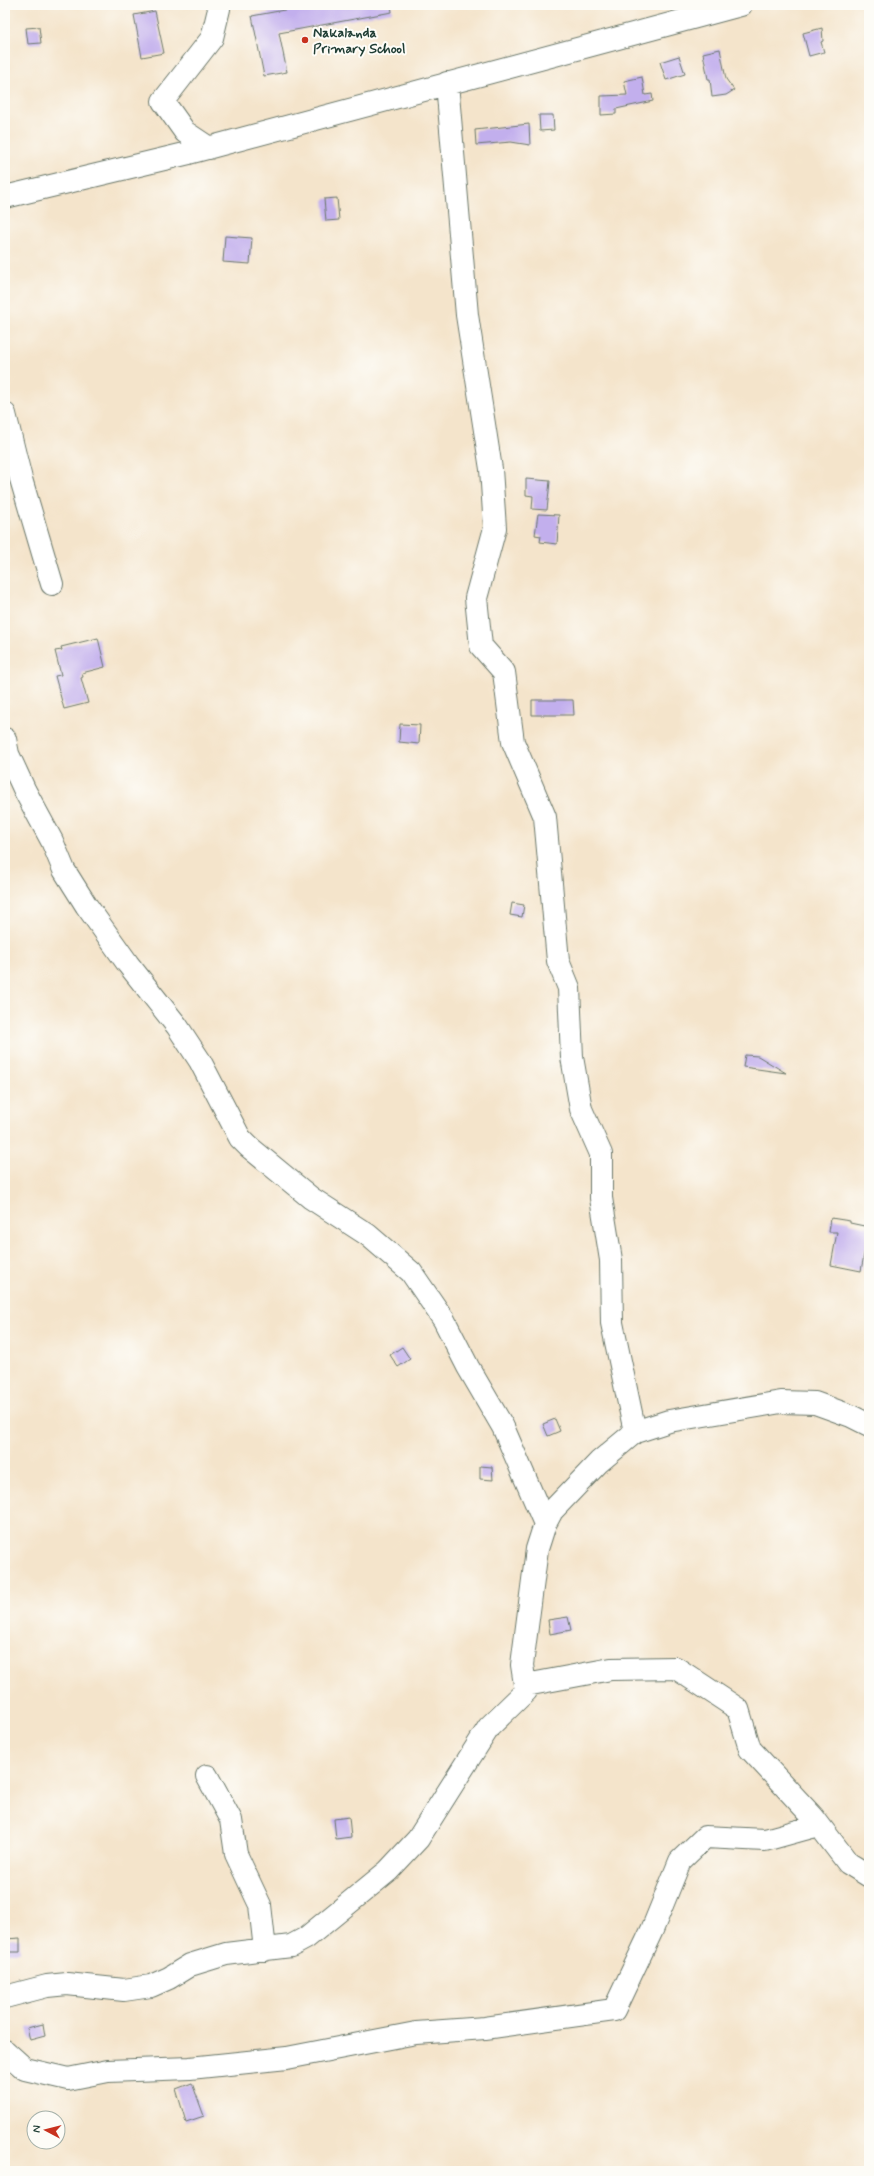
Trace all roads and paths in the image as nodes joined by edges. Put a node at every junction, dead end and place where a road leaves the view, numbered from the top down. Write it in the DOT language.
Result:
graph roads {
  1 [pos="218,5"];
  2 [pos="741,5"];
  3 [pos="447,83"];
  4 [pos="209,148"];
  5 [pos="5,197"];
  6 [pos="5,414"];
  7 [pos="52,584"];
  8 [pos="5,739"];
  9 [pos="869,1425"];
  10 [pos="635,1432"];
  11 [pos="545,1524"];
  12 [pos="526,1685"];
  13 [pos="207,1776"];
  14 [pos="813,1817"];
  15 [pos="869,1876"];
  16 [pos="265,1950"];
  17 [pos="5,1997"];
  18 [pos="5,2051"];
  1 -- 4 [label="street"];
  2 -- 3 [label="street"];
  3 -- 4 [label="street"];
  3 -- 10 [label="street"];
  4 -- 5 [label="street"];
  6 -- 7 [label="street"];
  8 -- 11 [label="street"];
  9 -- 10 [label="street"];
  10 -- 11 [label="street"];
  11 -- 12 [label="street"];
  12 -- 14 [label="street"];
  12 -- 16 [label="street"];
  13 -- 16 [label="street"];
  14 -- 15 [label="street"];
  14 -- 18 [label="street"];
  16 -- 17 [label="street"];
}
